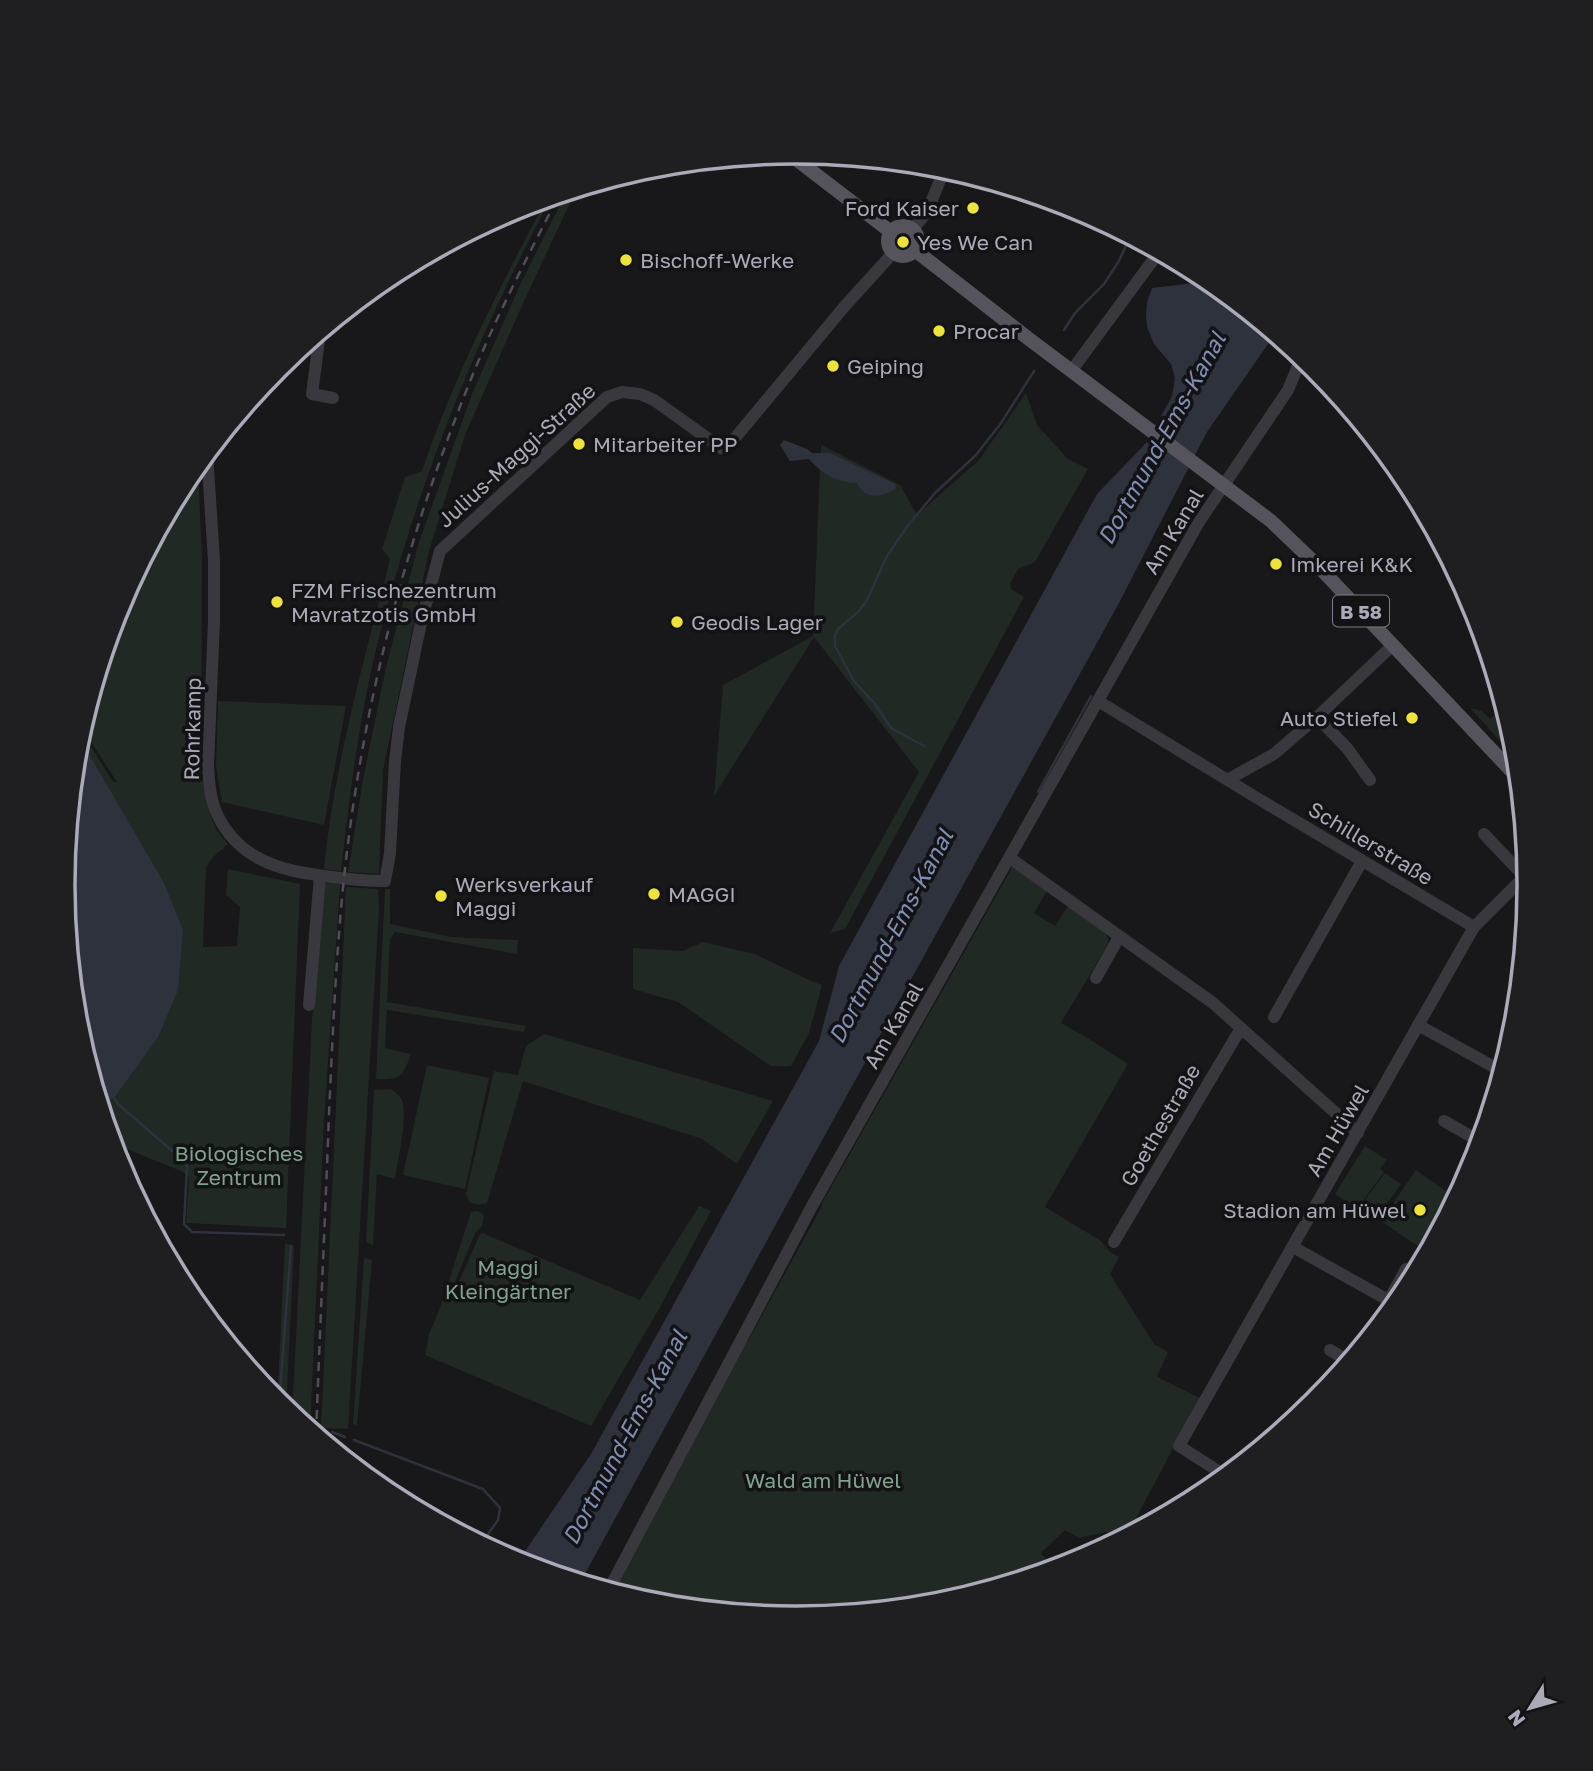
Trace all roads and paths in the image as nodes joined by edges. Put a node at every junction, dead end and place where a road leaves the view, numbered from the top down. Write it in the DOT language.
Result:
graph roads {
  1 [pos="803,164"];
  2 [pos="941,179"];
  3 [pos="913,229"];
  4 [pos="891,232"];
  5 [pos="916,251"];
  6 [pos="893,253"];
  7 [pos="1154,259"];
  8 [pos="318,345"];
  9 [pos="1298,366"];
  10 [pos="1072,370"];
  11 [pos="333,398"];
  12 [pos="208,469"];
  13 [pos="1224,484"];
  14 [pos="1393,645"];
  15 [pos="1098,701"];
  16 [pos="1317,717"];
  17 [pos="1508,767"];
  18 [pos="1229,779"];
  19 [pos="1370,780"];
  20 [pos="1484,834"];
  21 [pos="1010,858"];
  22 [pos="1362,861"];
  23 [pos="1517,866"];
  24 [pos="320,876"];
  25 [pos="385,881"];
  26 [pos="1518,882"];
  27 [pos="1474,927"];
  28 [pos="1119,937"];
  29 [pos="1096,978"];
  30 [pos="309,1005"];
  31 [pos="1274,1017"];
  32 [pos="1418,1026"];
  33 [pos="1241,1028"];
  34 [pos="1494,1067"];
  35 [pos="1444,1121"];
  36 [pos="1358,1133"];
  37 [pos="1472,1137"];
  38 [pos="1114,1242"];
  39 [pos="1293,1247"];
  40 [pos="1387,1299"];
  41 [pos="1330,1350"];
  42 [pos="1342,1357"];
  43 [pos="1217,1471"];
  44 [pos="612,1583"];
  1 -- 4 [label="main road"];
  2 -- 3 [label="street"];
  3 -- 4 [label="main road"];
  3 -- 5 [label="main road"];
  4 -- 6 [label="main road"];
  5 -- 6 [label="main road"];
  5 -- 10 [label="main road, B 58"];
  6 -- 25 [label="street, Julius-Maggi-Straße"];
  7 -- 10 [label="street"];
  8 -- 11 [label="street"];
  9 -- 13 [label="street, Am Kanal"];
  10 -- 13 [label="main road, B 58"];
  12 -- 24 [label="street, Rohrkamp"];
  13 -- 14 [label="main road, B 58"];
  13 -- 15 [label="street, Am Kanal"];
  14 -- 16 [label="street"];
  14 -- 17 [label="main road, B 58"];
  15 -- 18 [label="street"];
  15 -- 21 [label="street, Am Kanal"];
  16 -- 18 [label="street"];
  16 -- 19 [label="street"];
  18 -- 22 [label="street, Schillerstraße"];
  20 -- 23 [label="street"];
  21 -- 28 [label="street"];
  21 -- 44 [label="street, Am Kanal"];
  22 -- 27 [label="street, Schillerstraße"];
  22 -- 31 [label="street"];
  24 -- 25 [label="street, Rohrkamp"];
  24 -- 30 [label="street"];
  26 -- 27 [label="street, Am Hüwel"];
  27 -- 32 [label="street, Am Hüwel"];
  28 -- 29 [label="street"];
  28 -- 33 [label="street"];
  32 -- 34 [label="street"];
  32 -- 36 [label="street, Am Hüwel"];
  33 -- 36 [label="street"];
  33 -- 38 [label="street, Goethestraße"];
  35 -- 37 [label="street"];
  36 -- 39 [label="street, Am Hüwel"];
  39 -- 40 [label="street"];
  39 -- 43 [label="street, Am Hüwel"];
  41 -- 42 [label="street"];
}
